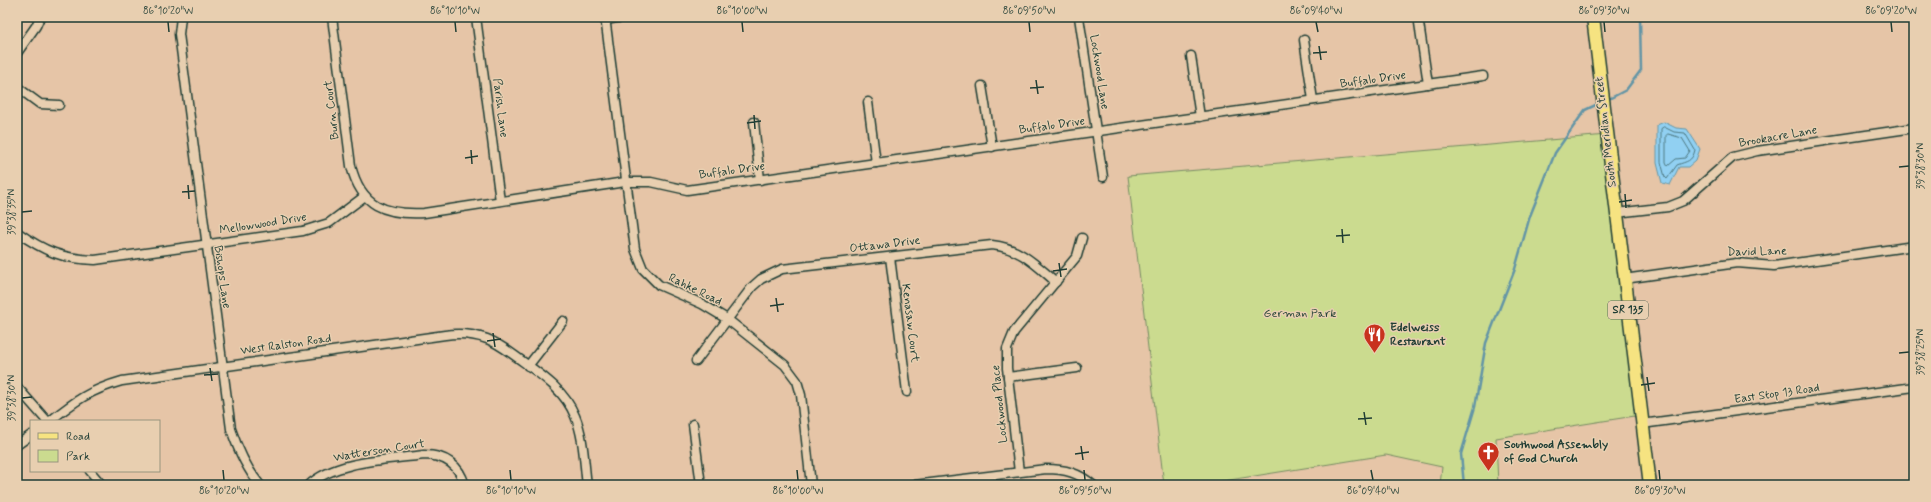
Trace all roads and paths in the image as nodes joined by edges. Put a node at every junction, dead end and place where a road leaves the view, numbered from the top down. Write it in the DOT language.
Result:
graph roads {
  1 [pos="40,17"];
  2 [pos="181,17"];
  3 [pos="332,17"];
  4 [pos="476,17"];
  5 [pos="624,17"];
  6 [pos="1079,17"];
  7 [pos="1593,17"];
  8 [pos="605,18"];
  9 [pos="1419,23"];
  10 [pos="1304,40"];
  11 [pos="17,53"];
  12 [pos="1191,56"];
  13 [pos="1483,76"];
  14 [pos="1428,84"];
  15 [pos="982,86"];
  16 [pos="17,87"];
  17 [pos="1313,100"];
  18 [pos="868,102"];
  19 [pos="59,105"];
  20 [pos="1200,117"];
  21 [pos="754,122"];
  22 [pos="1914,128"];
  23 [pos="1096,131"];
  24 [pos="992,147"];
  25 [pos="876,163"];
  26 [pos="1103,177"];
  27 [pos="760,180"];
  28 [pos="625,182"];
  29 [pos="365,196"];
  30 [pos="500,201"];
  31 [pos="1616,213"];
  32 [pos="17,232"];
  33 [pos="1082,238"];
  34 [pos="206,245"];
  35 [pos="1914,246"];
  36 [pos="890,256"];
  37 [pos="1624,278"];
  38 [pos="1056,282"];
  39 [pos="727,319"];
  40 [pos="563,321"];
  41 [pos="696,361"];
  42 [pos="528,366"];
  43 [pos="222,367"];
  44 [pos="1077,368"];
  45 [pos="1008,377"];
  46 [pos="17,387"];
  47 [pos="1914,387"];
  48 [pos="907,392"];
  49 [pos="47,420"];
  50 [pos="49,420"];
  51 [pos="693,424"];
  52 [pos="1642,424"];
  53 [pos="30,436"];
  54 [pos="17,445"];
  55 [pos="91,472"];
  56 [pos="1020,472"];
  57 [pos="102,485"];
  58 [pos="260,485"];
  59 [pos="309,485"];
  60 [pos="465,485"];
  61 [pos="587,485"];
  62 [pos="701,485"];
  63 [pos="811,485"];
  64 [pos="914,485"];
  65 [pos="1093,485"];
  66 [pos="1650,485"];
  1 -- 11 [label="street"];
  2 -- 34 [label="street, Bishops Lane"];
  3 -- 29 [label="street, Burn Court"];
  4 -- 30 [label="street, Parish Lane"];
  5 -- 8 [label="street"];
  6 -- 23 [label="street, Lockwood Lane"];
  7 -- 31 [label="main road, South Meridian Street / SR 135"];
  8 -- 28 [label="street, Rahke Road"];
  9 -- 14 [label="street"];
  10 -- 17 [label="street"];
  12 -- 20 [label="street"];
  13 -- 14 [label="street, Buffalo Drive"];
  14 -- 17 [label="street, Buffalo Drive"];
  15 -- 24 [label="street"];
  16 -- 19 [label="street"];
  17 -- 20 [label="street, Buffalo Drive"];
  18 -- 25 [label="street"];
  20 -- 23 [label="street, Buffalo Drive"];
  21 -- 27 [label="street"];
  22 -- 31 [label="street, Brookacre Lane"];
  23 -- 24 [label="street, Buffalo Drive"];
  23 -- 26 [label="street, Lockwood Lane"];
  24 -- 25 [label="street, Buffalo Drive"];
  25 -- 27 [label="street, Buffalo Drive"];
  27 -- 28 [label="street, Buffalo Drive"];
  28 -- 30 [label="street"];
  28 -- 39 [label="street, Rahke Road"];
  29 -- 30 [label="street"];
  29 -- 34 [label="street, Mellowwood Drive"];
  31 -- 37 [label="main road, South Meridian Street / SR 135"];
  32 -- 34 [label="street, Mellowwood Drive"];
  33 -- 38 [label="street, Lockwood Place"];
  34 -- 43 [label="street, Bishops Lane"];
  35 -- 37 [label="street, David Lane"];
  36 -- 38 [label="street, Ottawa Drive"];
  36 -- 39 [label="street, Ottawa Drive"];
  36 -- 48 [label="street, Kenasaw Court"];
  37 -- 52 [label="main road, South Meridian Street / SR 135"];
  38 -- 45 [label="street, Lockwood Place"];
  39 -- 41 [label="street, Ottawa Drive"];
  39 -- 63 [label="street, Rahke Road"];
  40 -- 42 [label="street"];
  42 -- 43 [label="street, West Ralston Road"];
  42 -- 61 [label="street, West Ralston Road"];
  43 -- 50 [label="street, West Ralston Road"];
  43 -- 58 [label="street, Bishops Lane"];
  44 -- 45 [label="street"];
  45 -- 56 [label="street, Lockwood Place"];
  46 -- 49 [label="street"];
  47 -- 52 [label="street, East Stop 13 Road"];
  51 -- 62 [label="street"];
  52 -- 66 [label="main road, South Meridian Street / SR 135"];
  53 -- 54 [label="street"];
  55 -- 57 [label="street"];
  56 -- 64 [label="street"];
  56 -- 65 [label="street"];
  59 -- 60 [label="street, Watterson Court"];
}
